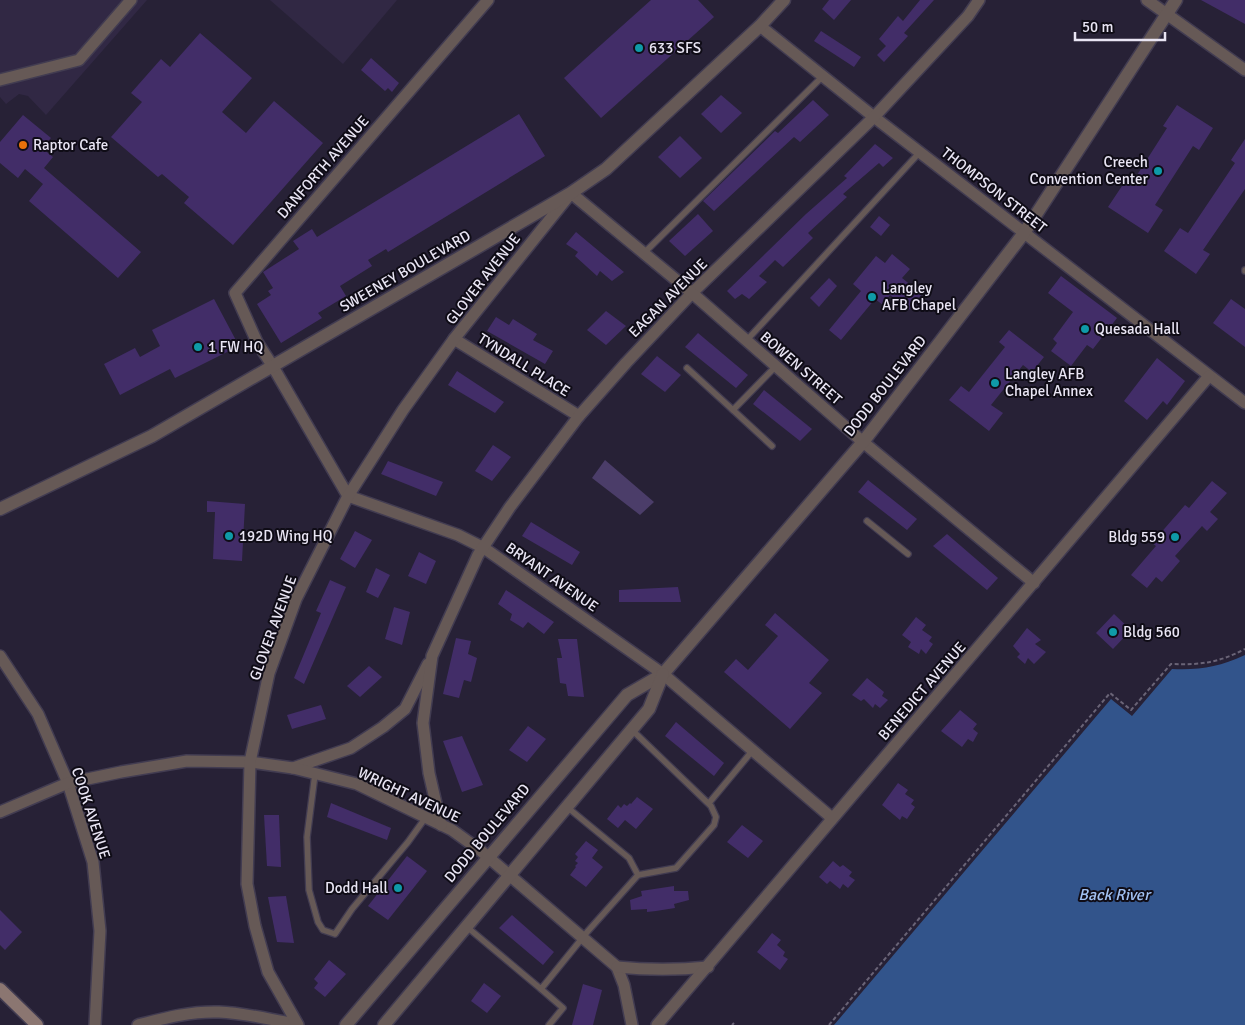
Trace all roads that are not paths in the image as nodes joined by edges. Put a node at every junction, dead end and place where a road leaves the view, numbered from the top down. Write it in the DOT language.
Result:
graph roads {
  1 [pos="130,0"];
  2 [pos="488,0"];
  3 [pos="784,0"];
  4 [pos="979,0"];
  5 [pos="1147,0"];
  6 [pos="1176,0"];
  7 [pos="1168,15"];
  8 [pos="760,26"];
  9 [pos="1245,70"];
  10 [pos="823,76"];
  11 [pos="0,80"];
  12 [pos="874,117"];
  13 [pos="920,152"];
  14 [pos="571,193"];
  15 [pos="1024,233"];
  16 [pos="643,254"];
  17 [pos="692,293"];
  18 [pos="454,339"];
  19 [pos="746,341"];
  20 [pos="272,365"];
  21 [pos="776,366"];
  22 [pos="687,368"];
  23 [pos="1209,376"];
  24 [pos="1245,403"];
  25 [pos="733,410"];
  26 [pos="579,416"];
  27 [pos="863,442"];
  28 [pos="772,446"];
  29 [pos="348,496"];
  30 [pos="0,509"];
  31 [pos="867,521"];
  32 [pos="484,548"];
  33 [pos="908,554"];
  34 [pos="1034,584"];
  35 [pos="0,656"];
  36 [pos="432,656"];
  37 [pos="662,674"];
  38 [pos="632,730"];
  39 [pos="753,750"];
  40 [pos="250,762"];
  41 [pos="294,768"];
  42 [pos="315,774"];
  43 [pos="68,783"];
  44 [pos="709,803"];
  45 [pos="567,808"];
  46 [pos="0,812"];
  47 [pos="426,817"];
  48 [pos="832,818"];
  49 [pos="441,825"];
  50 [pos="488,857"];
  51 [pos="638,875"];
  52 [pos="510,877"];
  53 [pos="467,927"];
  54 [pos="582,938"];
  55 [pos="617,967"];
  56 [pos="708,967"];
  57 [pos="0,989"];
  58 [pos="541,989"];
  59 [pos="37,1025"];
  60 [pos="95,1025"];
  61 [pos="138,1025"];
  62 [pos="297,1025"];
  63 [pos="346,1025"];
  64 [pos="384,1025"];
  65 [pos="549,1025"];
  66 [pos="632,1025"];
  67 [pos="657,1025"];
  1 -- 11 [label="street"];
  2 -- 20 [label="street, DANFORTH AVENUE"];
  3 -- 8 [label="street, SWEENEY BOULEVARD"];
  4 -- 12 [label="street, EAGAN AVENUE"];
  5 -- 7 [label="street"];
  6 -- 7 [label="street, DODD BOULEVARD"];
  7 -- 9 [label="street"];
  7 -- 15 [label="street, DODD BOULEVARD"];
  8 -- 10 [label="street, THOMPSON STREET"];
  8 -- 14 [label="street, SWEENEY BOULEVARD"];
  10 -- 12 [label="street, THOMPSON STREET"];
  10 -- 16 [label="lane"];
  12 -- 13 [label="street, THOMPSON STREET"];
  12 -- 17 [label="street, EAGAN AVENUE"];
  13 -- 15 [label="street, THOMPSON STREET"];
  13 -- 19 [label="lane"];
  14 -- 16 [label="street, BOWEN STREET"];
  14 -- 18 [label="street, GLOVER AVENUE"];
  14 -- 20 [label="street, SWEENEY BOULEVARD"];
  15 -- 23 [label="street, THOMPSON STREET"];
  15 -- 27 [label="street, DODD BOULEVARD"];
  16 -- 17 [label="street, BOWEN STREET"];
  17 -- 19 [label="street, BOWEN STREET"];
  17 -- 26 [label="street, EAGAN AVENUE"];
  18 -- 26 [label="street, TYNDALL PLACE"];
  18 -- 29 [label="street, GLOVER AVENUE"];
  19 -- 21 [label="street, BOWEN STREET"];
  20 -- 29 [label="street"];
  20 -- 30 [label="street, SWEENEY BOULEVARD"];
  21 -- 25 [label="lane"];
  21 -- 27 [label="street, BOWEN STREET"];
  22 -- 25 [label="lane"];
  23 -- 24 [label="street, THOMPSON STREET"];
  23 -- 34 [label="street, BENEDICT AVENUE"];
  25 -- 28 [label="lane"];
  26 -- 32 [label="street, EAGAN AVENUE"];
  27 -- 34 [label="street, BOWEN STREET"];
  27 -- 37 [label="street, DODD BOULEVARD"];
  29 -- 32 [label="street, BRYANT AVENUE"];
  29 -- 40 [label="street, GLOVER AVENUE"];
  31 -- 33 [label="lane"];
  32 -- 36 [label="street, EAGAN AVENUE"];
  32 -- 37 [label="street, BRYANT AVENUE"];
  34 -- 48 [label="street, BENEDICT AVENUE"];
  35 -- 43 [label="street, COOK AVENUE"];
  36 -- 41 [label="street, EAGAN AVENUE"];
  36 -- 49 [label="street, EAGAN AVENUE"];
  37 -- 38 [label="street, DODD BOULEVARD"];
  37 -- 39 [label="street, BRYANT AVENUE"];
  37 -- 50 [label="street, DODD BOULEVARD"];
  38 -- 44 [label="lane"];
  38 -- 45 [label="street, DODD BOULEVARD"];
  39 -- 44 [label="lane"];
  39 -- 48 [label="street, BRYANT AVENUE"];
  40 -- 41 [label="street, WRIGHT AVENUE"];
  40 -- 43 [label="street, WRIGHT AVENUE"];
  40 -- 62 [label="street, GLOVER AVENUE"];
  41 -- 42 [label="street, WRIGHT AVENUE"];
  42 -- 47 [label="street, WRIGHT AVENUE"];
  42 -- 47 [label="lane"];
  43 -- 46 [label="street, WRIGHT AVENUE"];
  43 -- 60 [label="street, COOK AVENUE"];
  44 -- 51 [label="lane"];
  45 -- 51 [label="lane"];
  45 -- 52 [label="street, DODD BOULEVARD"];
  47 -- 49 [label="street, WRIGHT AVENUE"];
  48 -- 56 [label="street, BENEDICT AVENUE"];
  49 -- 50 [label="street, WRIGHT AVENUE"];
  50 -- 52 [label="street, WRIGHT AVENUE"];
  50 -- 63 [label="street, DODD BOULEVARD"];
  51 -- 54 [label="lane"];
  52 -- 53 [label="street, DODD BOULEVARD"];
  52 -- 54 [label="street, WRIGHT AVENUE"];
  53 -- 58 [label="lane"];
  53 -- 64 [label="street, DODD BOULEVARD"];
  54 -- 55 [label="street, WRIGHT AVENUE"];
  54 -- 58 [label="lane"];
  55 -- 56 [label="street"];
  55 -- 66 [label="street"];
  56 -- 67 [label="street, BENEDICT AVENUE"];
  57 -- 59 [label="main road"];
  58 -- 65 [label="lane"];
  61 -- 62 [label="street"];
}
